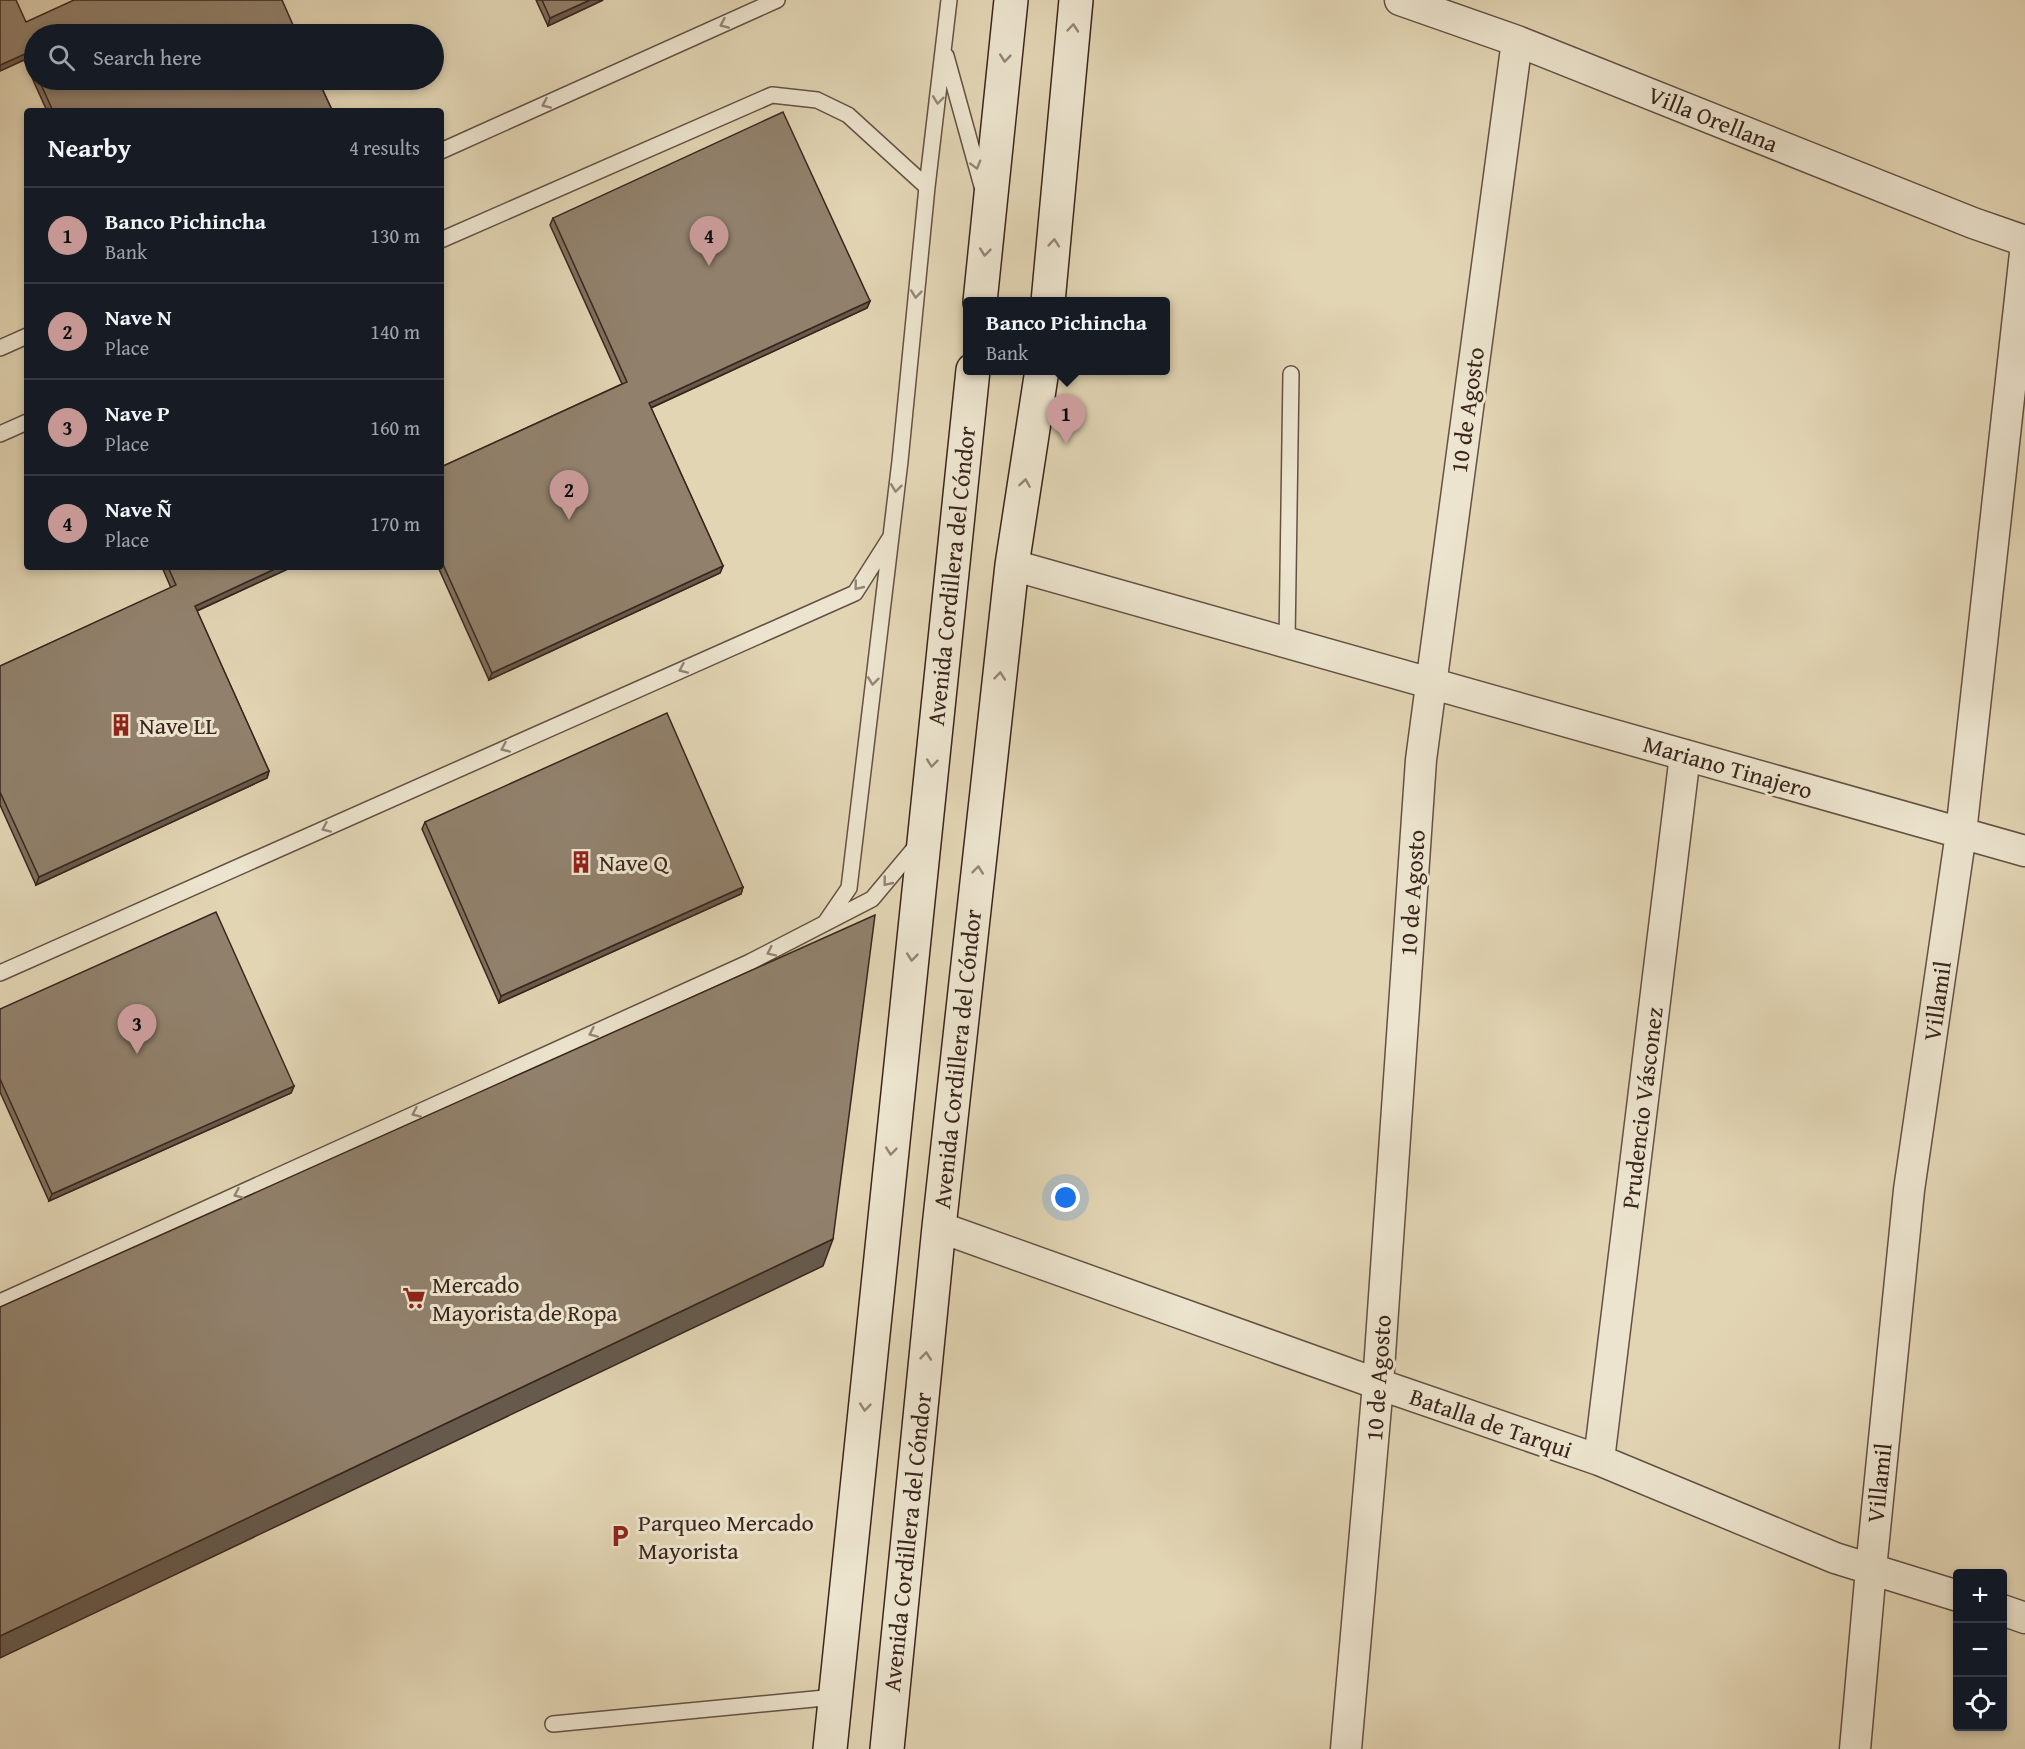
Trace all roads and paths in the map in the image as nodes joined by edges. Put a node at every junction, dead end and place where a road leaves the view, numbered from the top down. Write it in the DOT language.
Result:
graph roads {
  1 [pos="777,0"];
  2 [pos="949,0"];
  3 [pos="1011,0"];
  4 [pos="1076,0"];
  5 [pos="1400,0"];
  6 [pos="1517,41"];
  7 [pos="944,47"];
  8 [pos="444,150"];
  9 [pos="927,187"];
  10 [pos="989,211"];
  11 [pos="444,239"];
  12 [pos="2025,241"];
  13 [pos="2025,253"];
  14 [pos="980,297"];
  15 [pos="1048,297"];
  16 [pos="24,337"];
  17 [pos="0,348"];
  18 [pos="1291,374"];
  19 [pos="972,375"];
  20 [pos="1041,375"];
  21 [pos="24,423"];
  22 [pos="0,434"];
  23 [pos="890,538"];
  24 [pos="1012,565"];
  25 [pos="1287,642"];
  26 [pos="1431,683"];
  27 [pos="1685,754"];
  28 [pos="1961,833"];
  29 [pos="924,837"];
  30 [pos="2025,851"];
  31 [pos="823,926"];
  32 [pos="0,973"];
  33 [pos="939,1227"];
  34 [pos="0,1302"];
  35 [pos="1378,1384"];
  36 [pos="1599,1461"];
  37 [pos="1871,1569"];
  38 [pos="1953,1594"];
  39 [pos="2007,1612"];
  40 [pos="2025,1618"];
  41 [pos="835,1697"];
  42 [pos="553,1724"];
  43 [pos="830,1749"];
  44 [pos="887,1749"];
  45 [pos="1346,1749"];
  46 [pos="1856,1749"];
  1 -- 8 [label="lane, one-way"];
  2 -- 7 [label="lane"];
  3 -- 10 [label="street, one-way"];
  15 -- 4 [label="street, one-way"];
  5 -- 6 [label="street, Villa Orellana"];
  6 -- 12 [label="street, Villa Orellana"];
  6 -- 26 [label="street, 10 de Agosto"];
  7 -- 9 [label="lane, one-way"];
  7 -- 10 [label="lane, one-way"];
  9 -- 11 [label="lane"];
  9 -- 23 [label="lane, one-way"];
  10 -- 14 [label="street, one-way"];
  13 -- 28 [label="street, Villamil"];
  16 -- 17 [label="lane"];
  18 -- 25 [label="lane"];
  19 -- 29 [label="street, Avenida Cordillera del Cóndor, one-way"];
  24 -- 20 [label="street, Avenida Cordillera del Cóndor, one-way"];
  21 -- 22 [label="lane"];
  23 -- 31 [label="lane, one-way"];
  23 -- 32 [label="lane, one-way"];
  24 -- 25 [label="street, Mariano Tinajero"];
  33 -- 24 [label="street, Avenida Cordillera del Cóndor, one-way"];
  25 -- 26 [label="street, Mariano Tinajero"];
  26 -- 27 [label="street, Mariano Tinajero"];
  26 -- 35 [label="street, 10 de Agosto"];
  27 -- 28 [label="street, Mariano Tinajero"];
  27 -- 36 [label="street, Prudencio Vásconez"];
  28 -- 30 [label="street, Mariano Tinajero"];
  28 -- 37 [label="street, Villamil"];
  29 -- 31 [label="lane, one-way"];
  29 -- 41 [label="street, Avenida Cordillera del Cóndor, one-way"];
  31 -- 34 [label="lane, one-way"];
  33 -- 35 [label="street, Batalla de Tarqui"];
  44 -- 33 [label="street, Avenida Cordillera del Cóndor, one-way"];
  35 -- 36 [label="street, Batalla de Tarqui"];
  35 -- 45 [label="street, 10 de Agosto"];
  36 -- 37 [label="street, Batalla de Tarqui"];
  37 -- 38 [label="street, Batalla de Tarqui"];
  37 -- 46 [label="street, Villamil"];
  39 -- 40 [label="street"];
  41 -- 42 [label="lane"];
  41 -- 43 [label="street, Avenida Cordillera del Cóndor"];
}
